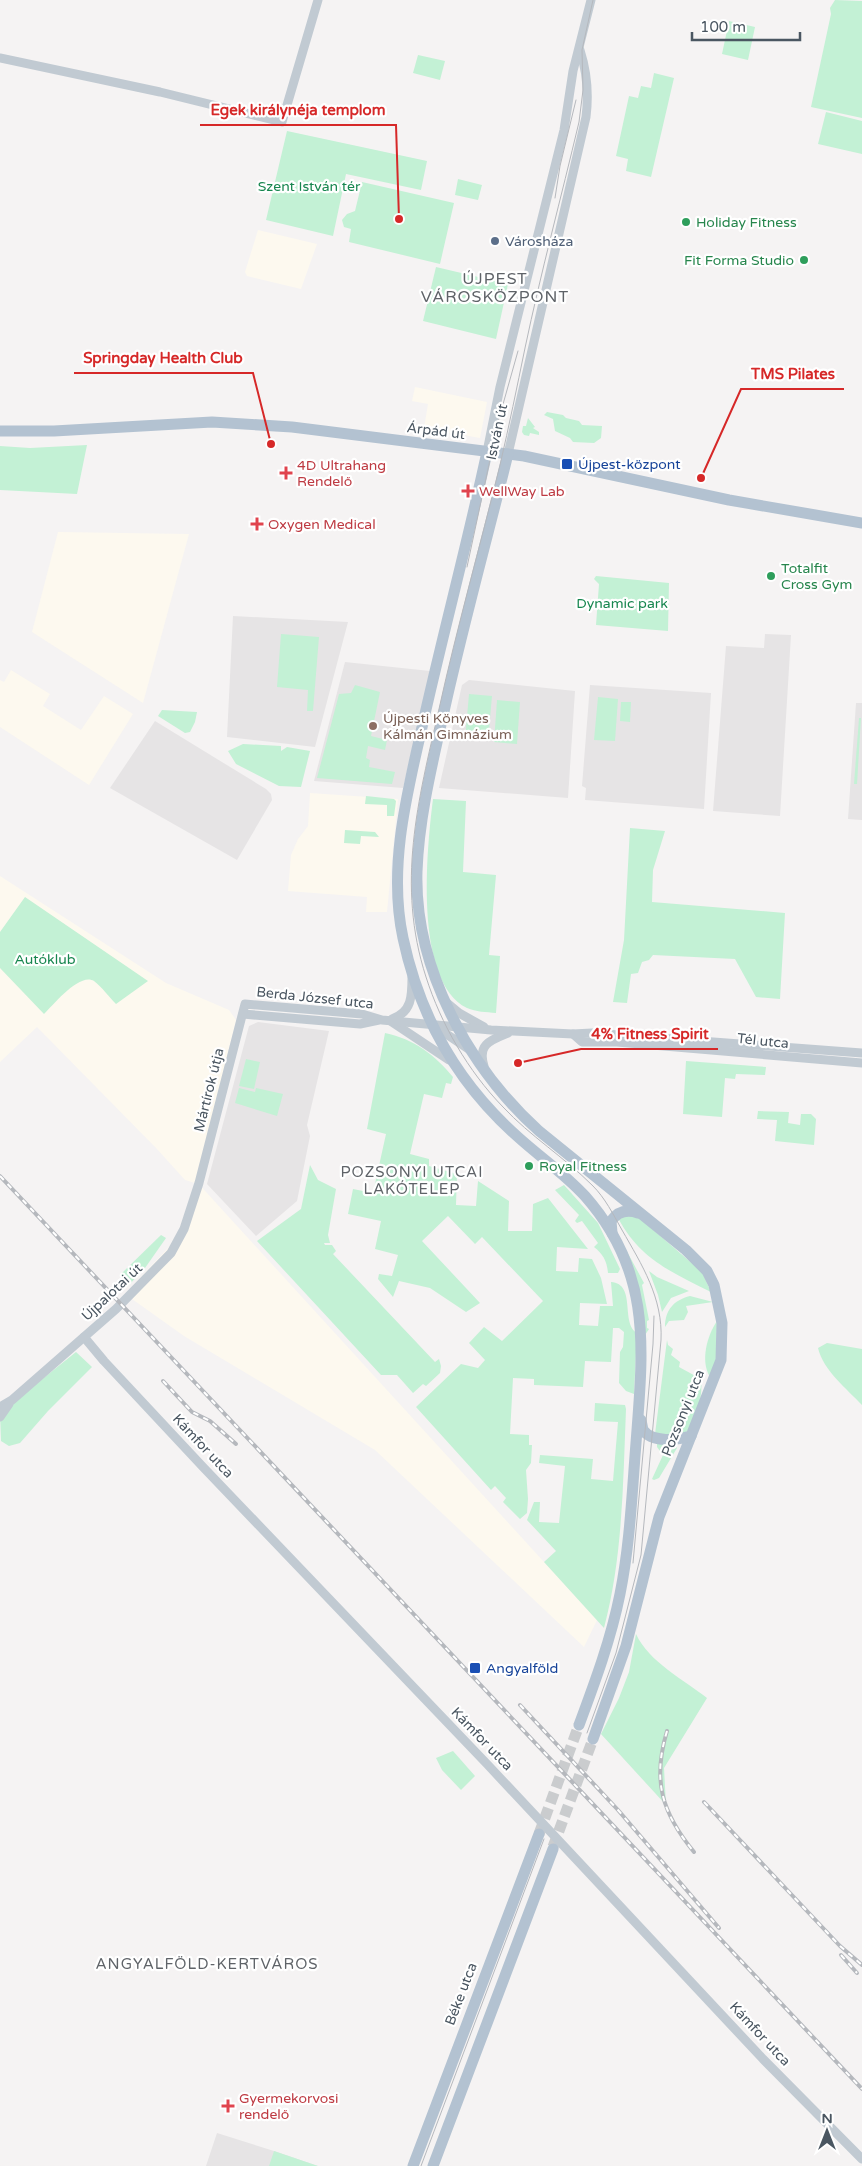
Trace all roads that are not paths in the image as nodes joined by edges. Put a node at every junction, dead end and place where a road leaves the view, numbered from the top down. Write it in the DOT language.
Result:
graph roads {
  1 [pos="318,0"];
  2 [pos="591,0"];
  3 [pos="580,49"];
  4 [pos="0,58"];
  5 [pos="0,431"];
  6 [pos="487,452"];
  7 [pos="508,454"];
  8 [pos="862,523"];
  9 [pos="423,820"];
  10 [pos="412,971"];
  11 [pos="445,1001"];
  12 [pos="245,1004"];
  13 [pos="310,1011"];
  14 [pos="243,1014"];
  15 [pos="385,1020"];
  16 [pos="309,1021"];
  17 [pos="431,1024"];
  18 [pos="457,1026"];
  19 [pos="491,1030"];
  20 [pos="511,1032"];
  21 [pos="573,1034"];
  22 [pos="470,1050"];
  23 [pos="862,1053"];
  24 [pos="450,1060"];
  25 [pos="862,1063"];
  26 [pos="487,1075"];
  27 [pos="199,1183"];
  28 [pos="644,1216"];
  29 [pos="612,1235"];
  30 [pos="84,1337"];
  31 [pos="12,1400"];
  32 [pos="640,1401"];
  33 [pos="0,1407"];
  34 [pos="0,1417"];
  35 [pos="691,1436"];
  36 [pos="579,1725"];
  37 [pos="593,1739"];
  38 [pos="539,1834"];
  39 [pos="553,1848"];
  40 [pos="862,2159"];
  41 [pos="413,2166"];
  42 [pos="433,2166"];
  1 -- 4 [label="street"];
  2 -- 3 [label="street, István út"];
  3 -- 6 [label="street, István út"];
  3 -- 7 [label="street, István út"];
  5 -- 6 [label="main road, Árpád út"];
  6 -- 7 [label="main road, Árpád út"];
  6 -- 10 [label="main road, István út"];
  7 -- 8 [label="main road, Árpád út"];
  7 -- 9 [label="main road, István út"];
  9 -- 11 [label="main road, Pozsonyi utca"];
  10 -- 15 [label="street"];
  10 -- 17 [label="main road"];
  11 -- 18 [label="main road, Pozsonyi utca"];
  11 -- 19 [label="street"];
  12 -- 13 [label="street, Berda József utca"];
  12 -- 14 [label="street, Mártírok útja"];
  13 -- 15 [label="street, Berda József utca"];
  13 -- 16 [label="street"];
  14 -- 16 [label="street, Berda József utca"];
  14 -- 27 [label="street, Mártírok útja"];
  15 -- 16 [label="street, Berda József utca"];
  15 -- 17 [label="street, Berda József utca"];
  15 -- 24 [label="street"];
  17 -- 18 [label="street"];
  17 -- 22 [label="street"];
  17 -- 24 [label="main road"];
  18 -- 19 [label="street, Tél utca"];
  18 -- 22 [label="main road, Pozsonyi utca"];
  19 -- 20 [label="street, Tél utca"];
  20 -- 21 [label="street, Tél utca"];
  20 -- 26 [label="street"];
  21 -- 23 [label="street, Tél utca"];
  21 -- 25 [label="street, Tél utca"];
  22 -- 26 [label="main road, Pozsonyi utca"];
  24 -- 29 [label="main road"];
  26 -- 28 [label="main road, Pozsonyi utca"];
  27 -- 30 [label="street, Újpalotai út"];
  28 -- 29 [label="main road"];
  28 -- 35 [label="main road, Pozsonyi utca"];
  29 -- 32 [label="main road"];
  30 -- 31 [label="street, Újpalotai út"];
  30 -- 40 [label="street, Kámfor utca"];
  31 -- 33 [label="street"];
  31 -- 34 [label="street"];
  32 -- 35 [label="main road"];
  32 -- 36 [label="main road"];
  35 -- 37 [label="main road, Pozsonyi utca"];
  38 -- 41 [label="main road, Béke utca"];
  39 -- 42 [label="main road"];
}
